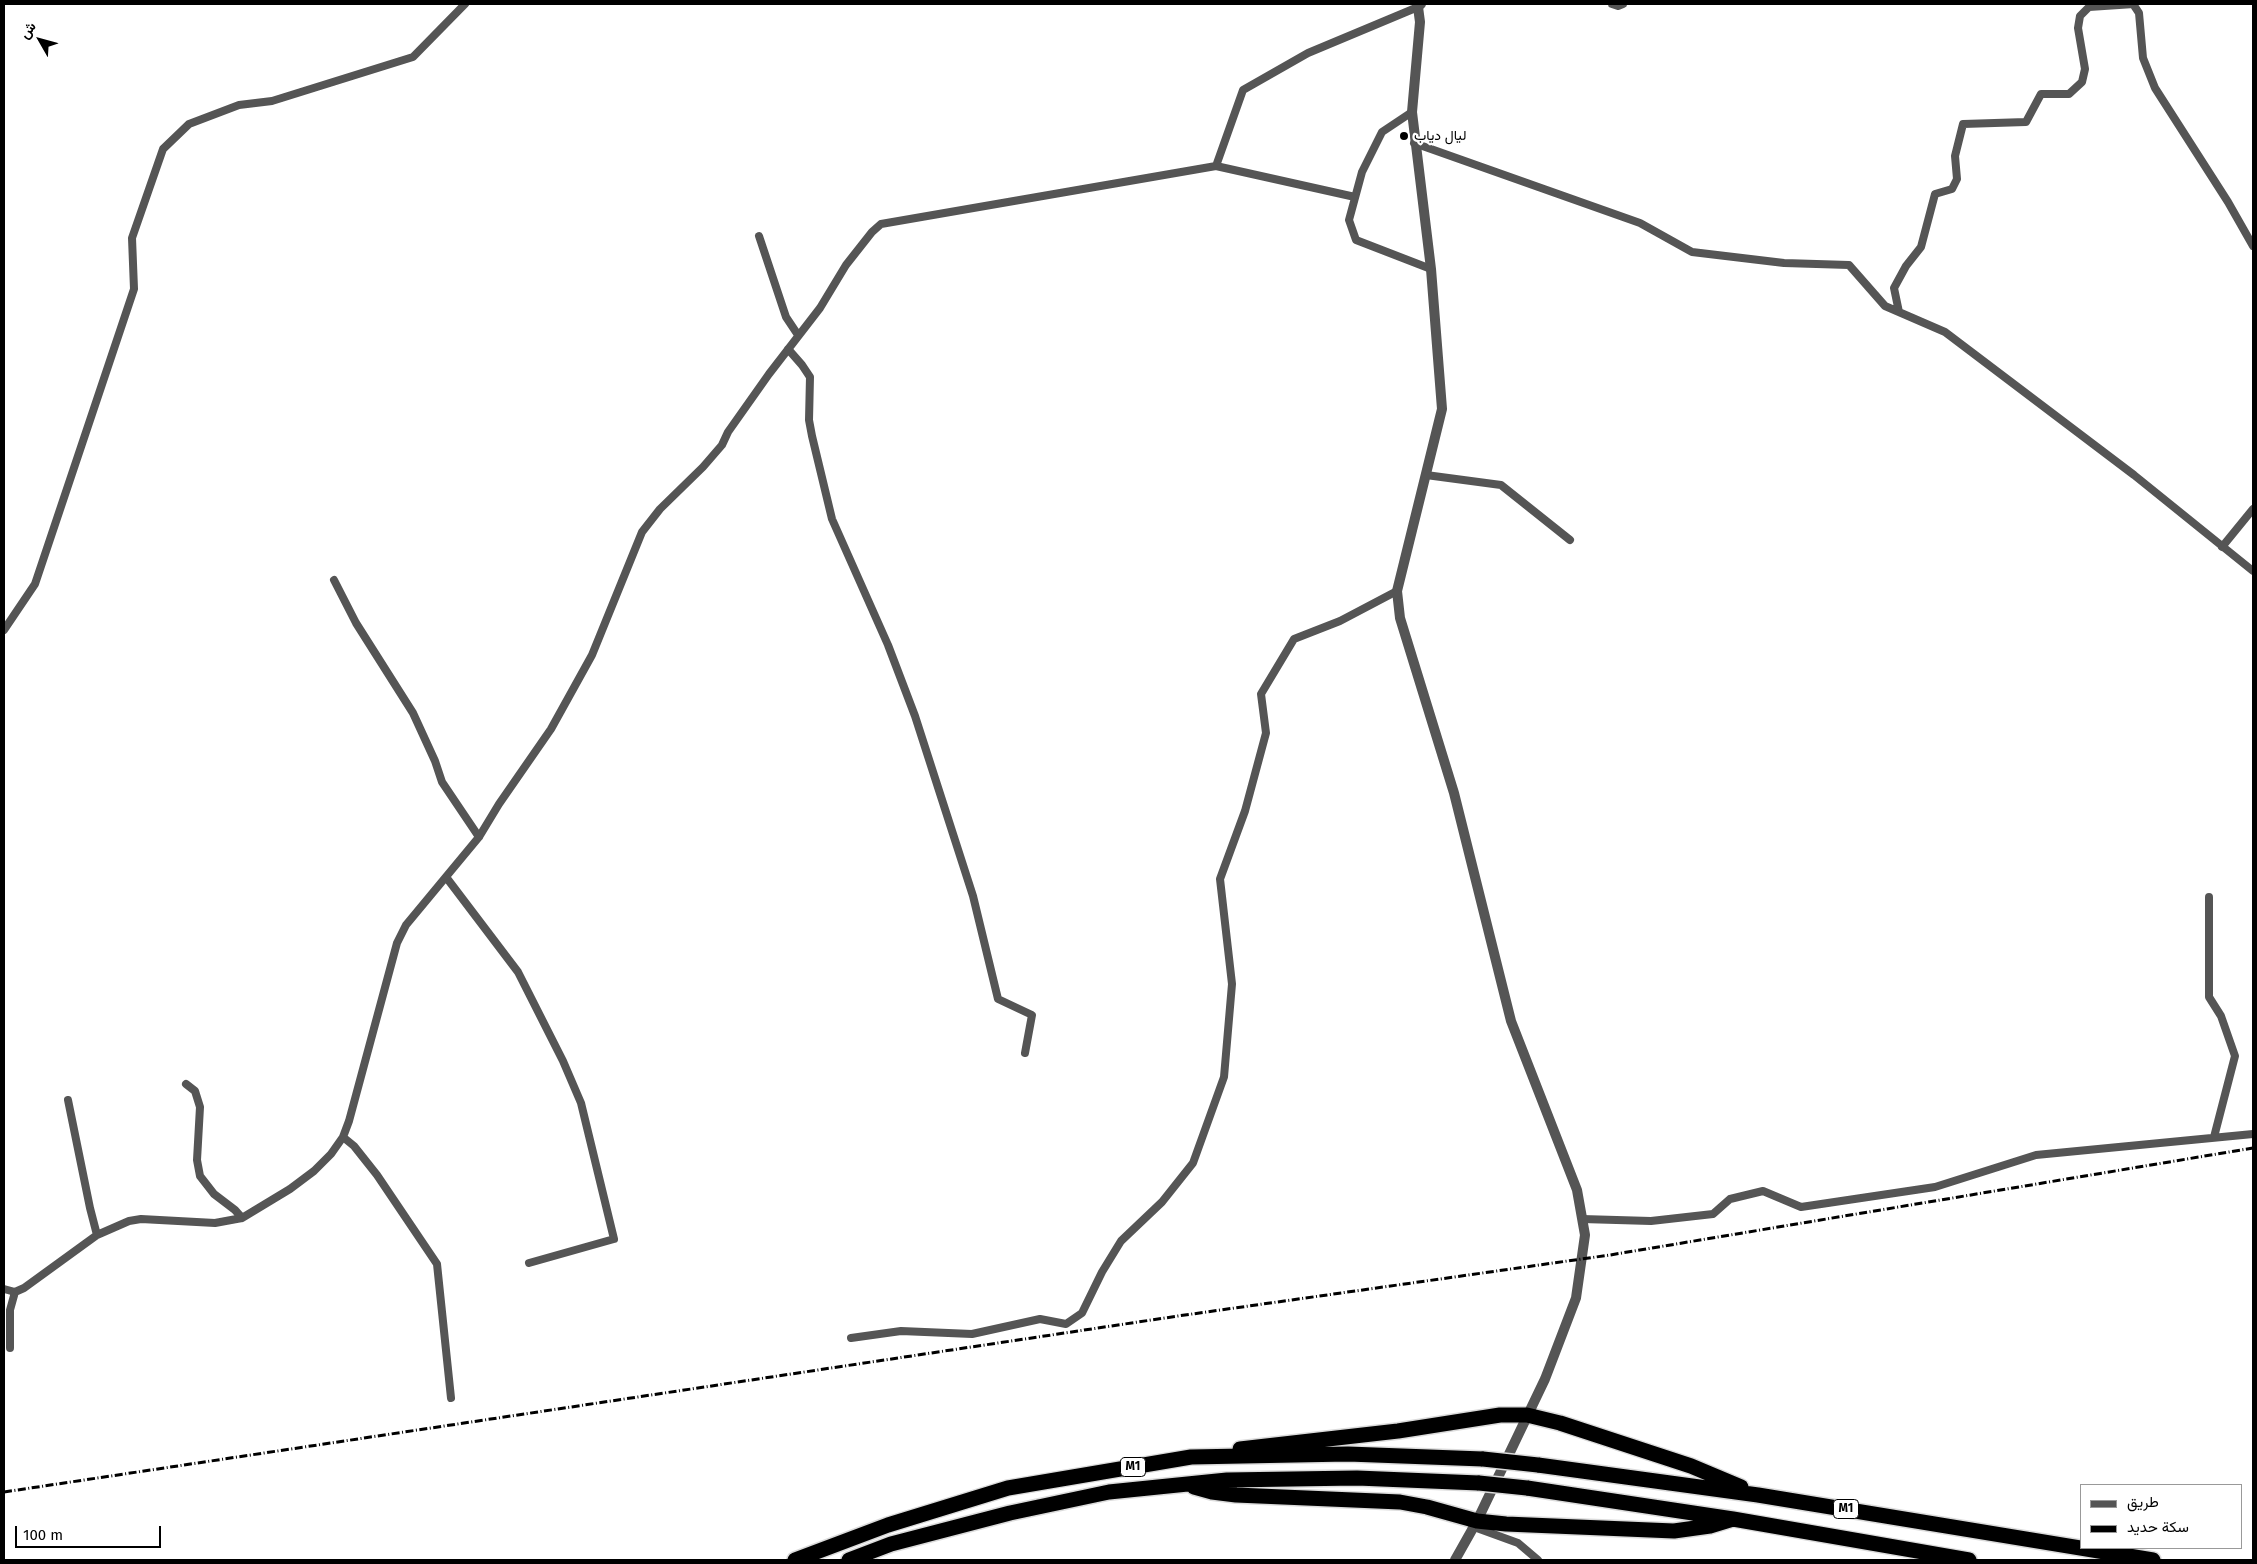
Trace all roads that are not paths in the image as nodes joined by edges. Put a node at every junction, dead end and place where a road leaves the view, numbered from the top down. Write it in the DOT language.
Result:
graph roads {
  1 [pos="465,4"];
  2 [pos="1612,4"];
  3 [pos="1623,4"];
  4 [pos="2133,4"];
  5 [pos="1419,5"];
  6 [pos="1412,112"];
  7 [pos="1414,143"];
  8 [pos="1216,166"];
  9 [pos="1355,197"];
  10 [pos="759,236"];
  11 [pos="2253,246"];
  12 [pos="1431,270"];
  13 [pos="1899,312"];
  14 [pos="798,335"];
  15 [pos="788,349"];
  16 [pos="1426,474"];
  17 [pos="2253,508"];
  18 [pos="1570,540"];
  19 [pos="2222,547"];
  20 [pos="2253,571"];
  21 [pos="334,580"];
  22 [pos="1397,591"];
  23 [pos="4,630"];
  24 [pos="479,837"];
  25 [pos="446,877"];
  26 [pos="2209,897"];
  27 [pos="1025,1053"];
  28 [pos="186,1084"];
  29 [pos="68,1100"];
  30 [pos="2253,1134"];
  31 [pos="342,1137"];
  32 [pos="2214,1137"];
  33 [pos="242,1218"];
  34 [pos="1582,1219"];
  35 [pos="97,1235"];
  36 [pos="528,1263"];
  37 [pos="4,1289"];
  38 [pos="15,1292"];
  39 [pos="852,1338"];
  40 [pos="10,1348"];
  41 [pos="451,1398"];
  42 [pos="1526,1415"];
  43 [pos="1191,1457"];
  44 [pos="1188,1484"];
  45 [pos="1758,1495"];
  46 [pos="1734,1519"];
  47 [pos="1475,1524"];
  48 [pos="2080,1548"];
  49 [pos="2086,1549"];
  50 [pos="795,1560"];
  51 [pos="849,1560"];
  52 [pos="1455,1560"];
  53 [pos="1538,1560"];
  54 [pos="1968,1560"];
  55 [pos="2153,1560"];
  1 -- 23 [label="street"];
  2 -- 3 [label="street"];
  4 -- 11 [label="street"];
  4 -- 13 [label="street"];
  5 -- 6 [label="street"];
  5 -- 8 [label="street"];
  6 -- 7 [label="street"];
  6 -- 9 [label="street"];
  7 -- 12 [label="street"];
  7 -- 13 [label="street"];
  8 -- 9 [label="street"];
  8 -- 14 [label="street"];
  9 -- 12 [label="street"];
  10 -- 14 [label="street"];
  12 -- 16 [label="street"];
  13 -- 19 [label="street"];
  14 -- 15 [label="street"];
  15 -- 24 [label="street"];
  15 -- 27 [label="street"];
  16 -- 18 [label="street"];
  16 -- 22 [label="street"];
  17 -- 19 [label="street"];
  19 -- 20 [label="street"];
  21 -- 24 [label="street"];
  22 -- 34 [label="street"];
  22 -- 39 [label="street"];
  24 -- 25 [label="street"];
  25 -- 31 [label="street"];
  25 -- 36 [label="street"];
  26 -- 32 [label="street"];
  28 -- 33 [label="street"];
  29 -- 35 [label="street"];
  30 -- 32 [label="street"];
  31 -- 33 [label="street"];
  31 -- 41 [label="street"];
  32 -- 34 [label="street"];
  33 -- 35 [label="street"];
  34 -- 42 [label="street"];
  35 -- 38 [label="street"];
  37 -- 38 [label="street"];
  38 -- 40 [label="street"];
  42 -- 43 [label="highway"];
  42 -- 45 [label="highway"];
  42 -- 47 [label="street"];
  43 -- 45 [label="highway, M1, bridge"];
  43 -- 50 [label="highway, M1"];
  44 -- 46 [label="highway, M1, bridge"];
  44 -- 47 [label="highway"];
  44 -- 51 [label="highway, M1"];
  45 -- 48 [label="highway, M1"];
  46 -- 47 [label="highway"];
  46 -- 54 [label="highway, M1"];
  47 -- 52 [label="street"];
  47 -- 53 [label="street"];
  49 -- 55 [label="highway, M1"];
}
